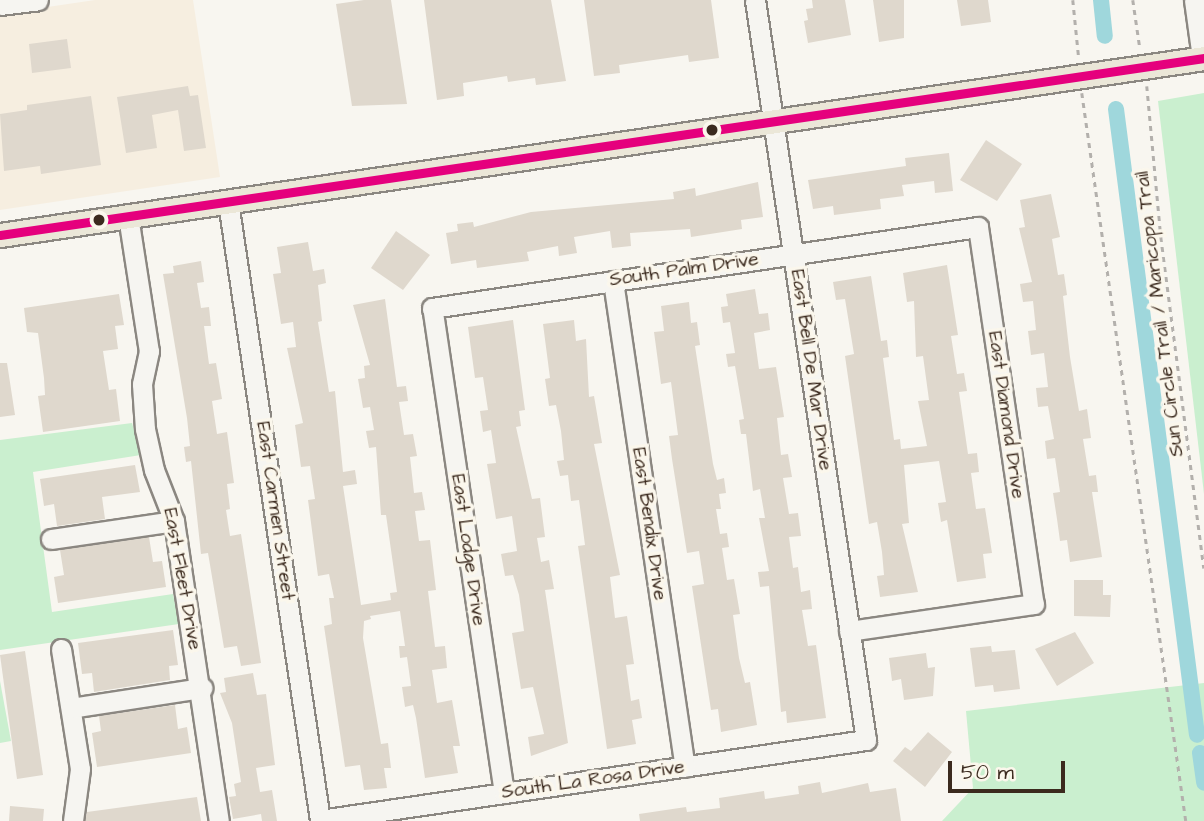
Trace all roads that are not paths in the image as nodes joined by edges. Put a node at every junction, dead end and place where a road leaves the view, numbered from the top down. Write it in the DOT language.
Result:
graph roads {
  1 [pos="38,0"];
  2 [pos="755,0"];
  3 [pos="1194,0"];
  4 [pos="0,5"];
  5 [pos="1203,58"];
  6 [pos="775,121"];
  7 [pos="228,202"];
  8 [pos="128,216"];
  9 [pos="978,227"];
  10 [pos="0,235"];
  11 [pos="794,254"];
  12 [pos="613,281"];
  13 [pos="432,308"];
  14 [pos="174,521"];
  15 [pos="51,539"];
  16 [pos="849,631"];
  17 [pos="61,649"];
  18 [pos="202,688"];
  19 [pos="71,708"];
  20 [pos="866,740"];
  21 [pos="685,767"];
  22 [pos="504,793"];
  23 [pos="320,820"];
  24 [pos="73,821"];
  25 [pos="219,821"];
  1 -- 4 [label="street"];
  2 -- 6 [label="street, East Bell De Mar Drive"];
  3 -- 5 [label="street"];
  5 -- 6 [label="main road"];
  6 -- 7 [label="main road"];
  6 -- 11 [label="street, East Bell De Mar Drive"];
  7 -- 8 [label="main road"];
  7 -- 23 [label="street, East Carmen Street"];
  8 -- 10 [label="main road"];
  8 -- 14 [label="street, East Fleet Drive"];
  9 -- 11 [label="street, South Palm Drive"];
  9 -- 16 [label="street, East Diamond Drive"];
  11 -- 12 [label="street, South Palm Drive"];
  11 -- 16 [label="street, East Bell De Mar Drive"];
  12 -- 13 [label="street, South Palm Drive"];
  12 -- 21 [label="street, East Bendix Drive"];
  13 -- 22 [label="street, East Lodge Drive"];
  14 -- 15 [label="street"];
  14 -- 18 [label="street, East Fleet Drive"];
  16 -- 20 [label="street, East Bell De Mar Drive"];
  17 -- 19 [label="street"];
  18 -- 19 [label="street"];
  18 -- 25 [label="street, East Fleet Drive"];
  19 -- 24 [label="street"];
  20 -- 21 [label="street, South La Rosa Drive"];
  21 -- 22 [label="street, South La Rosa Drive"];
  22 -- 23 [label="street, South La Rosa Drive"];
}
